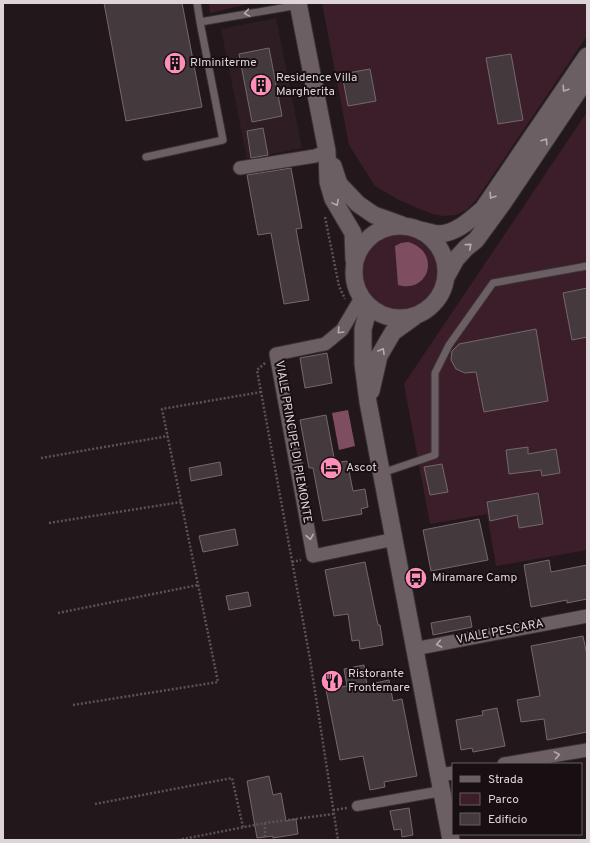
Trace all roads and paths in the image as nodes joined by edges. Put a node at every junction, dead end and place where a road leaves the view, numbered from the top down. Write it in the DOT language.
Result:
graph roads {
  1 [pos="197,3"];
  2 [pos="299,4"];
  3 [pos="200,22"];
  4 [pos="587,56"];
  5 [pos="587,78"];
  6 [pos="327,151"];
  7 [pos="146,158"];
  8 [pos="240,168"];
  9 [pos="412,228"];
  10 [pos="354,263"];
  11 [pos="587,266"];
  12 [pos="446,277"];
  13 [pos="365,303"];
  14 [pos="416,316"];
  15 [pos="276,354"];
  16 [pos="261,392"];
  17 [pos="368,402"];
  18 [pos="168,436"];
  19 [pos="41,458"];
  20 [pos="382,473"];
  21 [pos="181,502"];
  22 [pos="49,524"];
  23 [pos="395,539"];
  24 [pos="198,585"];
  25 [pos="58,613"];
  26 [pos="587,616"];
  27 [pos="414,649"];
  28 [pos="73,705"];
  29 [pos="587,750"];
  30 [pos="510,763"];
  31 [pos="444,780"];
  32 [pos="95,804"];
  33 [pos="357,806"];
  34 [pos="334,814"];
  35 [pos="265,823"];
  36 [pos="243,827"];
  37 [pos="178,840"];
  38 [pos="266,840"];
  39 [pos="338,840"];
  40 [pos="451,840"];
  1 -- 3 [label="lane"];
  2 -- 3 [label="lane, one-way"];
  2 -- 6 [label="street"];
  3 -- 7 [label="lane"];
  4 -- 9 [label="street, one-way"];
  12 -- 5 [label="street, one-way"];
  6 -- 8 [label="street"];
  6 -- 9 [label="street"];
  6 -- 10 [label="street, one-way"];
  9 -- 10 [label="street"];
  9 -- 12 [label="street"];
  10 -- 13 [label="street"];
  11 -- 20 [label="lane"];
  12 -- 14 [label="street"];
  13 -- 14 [label="street"];
  13 -- 15 [label="street, VIALE PRINCIPE DI PIEMONTE, one-way"];
  13 -- 17 [label="street"];
  17 -- 14 [label="street, one-way"];
  15 -- 16 [label="path"];
  15 -- 23 [label="street, VIALE PRINCIPE DI PIEMONTE, one-way"];
  16 -- 18 [label="path"];
  16 -- 34 [label="path"];
  17 -- 20 [label="street"];
  18 -- 19 [label="path"];
  18 -- 21 [label="path"];
  20 -- 23 [label="street"];
  21 -- 22 [label="path"];
  21 -- 24 [label="path"];
  23 -- 27 [label="street"];
  24 -- 25 [label="path"];
  24 -- 28 [label="path"];
  26 -- 27 [label="street, VIALE PESCARA, one-way"];
  27 -- 31 [label="street"];
  30 -- 29 [label="street, one-way"];
  31 -- 33 [label="street"];
  31 -- 40 [label="street"];
  32 -- 36 [label="path"];
  34 -- 35 [label="path"];
  34 -- 39 [label="path"];
  35 -- 36 [label="path"];
  35 -- 38 [label="path"];
  36 -- 37 [label="path"];
}
